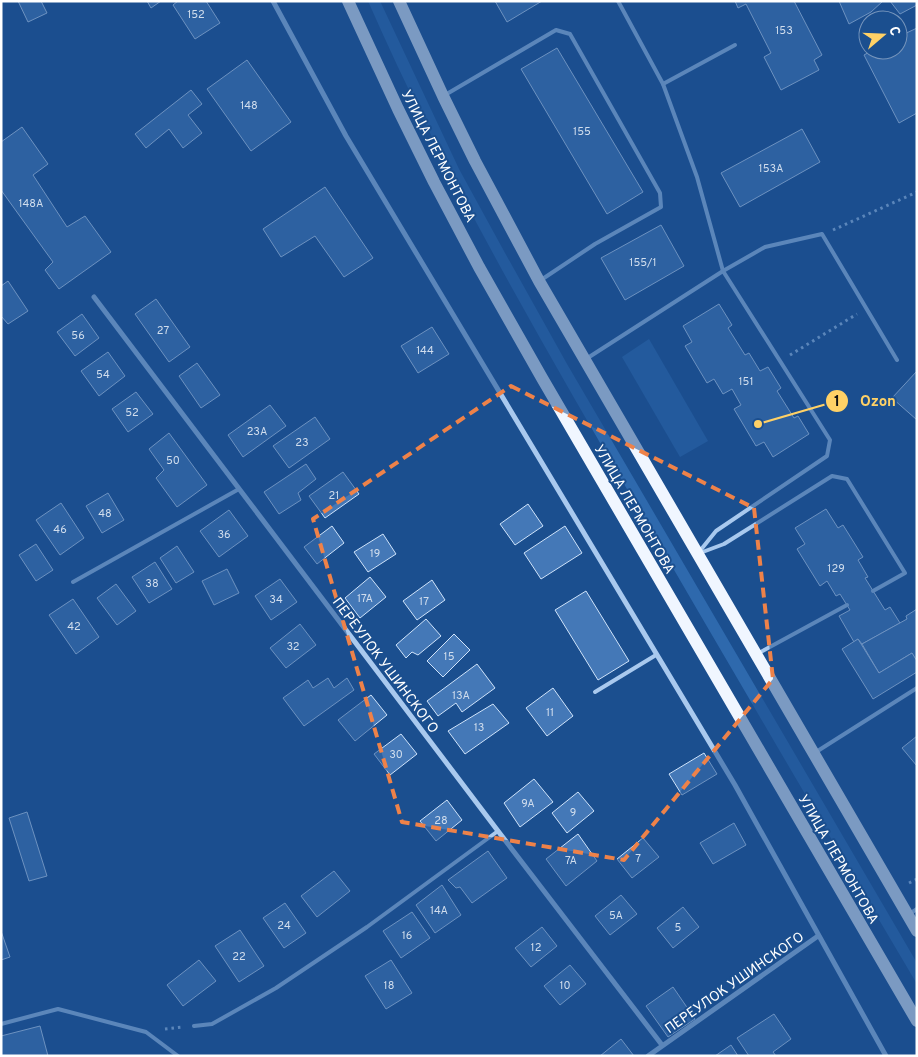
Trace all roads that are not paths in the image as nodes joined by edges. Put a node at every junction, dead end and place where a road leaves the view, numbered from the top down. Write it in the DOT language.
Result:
graph roads {
  1 [pos="273,1"];
  2 [pos="348,1"];
  3 [pos="399,1"];
  4 [pos="618,1"];
  5 [pos="735,45"];
  6 [pos="663,84"];
  7 [pos="443,96"];
  8 [pos="723,271"];
  9 [pos="540,281"];
  10 [pos="94,297"];
  11 [pos="584,360"];
  12 [pos="897,360"];
  13 [pos="239,488"];
  14 [pos="698,554"];
  15 [pos="74,582"];
  16 [pos="873,591"];
  17 [pos="847,605"];
  18 [pos="756,654"];
  19 [pos="656,656"];
  20 [pos="917,688"];
  21 [pos="595,692"];
  22 [pos="814,753"];
  23 [pos="498,831"];
  24 [pos="912,912"];
  25 [pos="917,931"];
  26 [pos="818,936"];
  27 [pos="917,1021"];
  28 [pos="1,1024"];
  29 [pos="194,1026"];
  30 [pos="662,1045"];
  31 [pos="178,1056"];
  32 [pos="648,1056"];
  33 [pos="886,1056"];
  1 -- 19 [label="street"];
  2 -- 27 [label="main road, УЛИЦА ЛЕРМОНТОВА"];
  3 -- 7 [label="main road"];
  4 -- 6 [label="lane"];
  5 -- 6 [label="lane"];
  6 -- 8 [label="lane"];
  7 -- 9 [label="main road"];
  7 -- 9 [label="lane"];
  8 -- 11 [label="lane"];
  8 -- 12 [label="lane"];
  8 -- 14 [label="lane"];
  9 -- 11 [label="main road"];
  10 -- 13 [label="street, ПЕРЕУЛОК УШИНСКОГО"];
  11 -- 14 [label="main road"];
  13 -- 15 [label="lane"];
  13 -- 23 [label="street, ПЕРЕУЛОК УШИНСКОГО"];
  14 -- 16 [label="lane"];
  14 -- 18 [label="main road"];
  17 -- 18 [label="lane"];
  18 -- 22 [label="main road"];
  19 -- 21 [label="lane"];
  19 -- 26 [label="street"];
  20 -- 22 [label="lane"];
  22 -- 24 [label="main road"];
  23 -- 29 [label="lane"];
  23 -- 30 [label="street, ПЕРЕУЛОК УШИНСКОГО"];
  24 -- 25 [label="main road"];
  26 -- 30 [label="street, ПЕРЕУЛОК УШИНСКОГО"];
  26 -- 33 [label="street"];
  28 -- 31 [label="lane"];
  30 -- 32 [label="street, ПЕРЕУЛОК УШИНСКОГО"];
}
